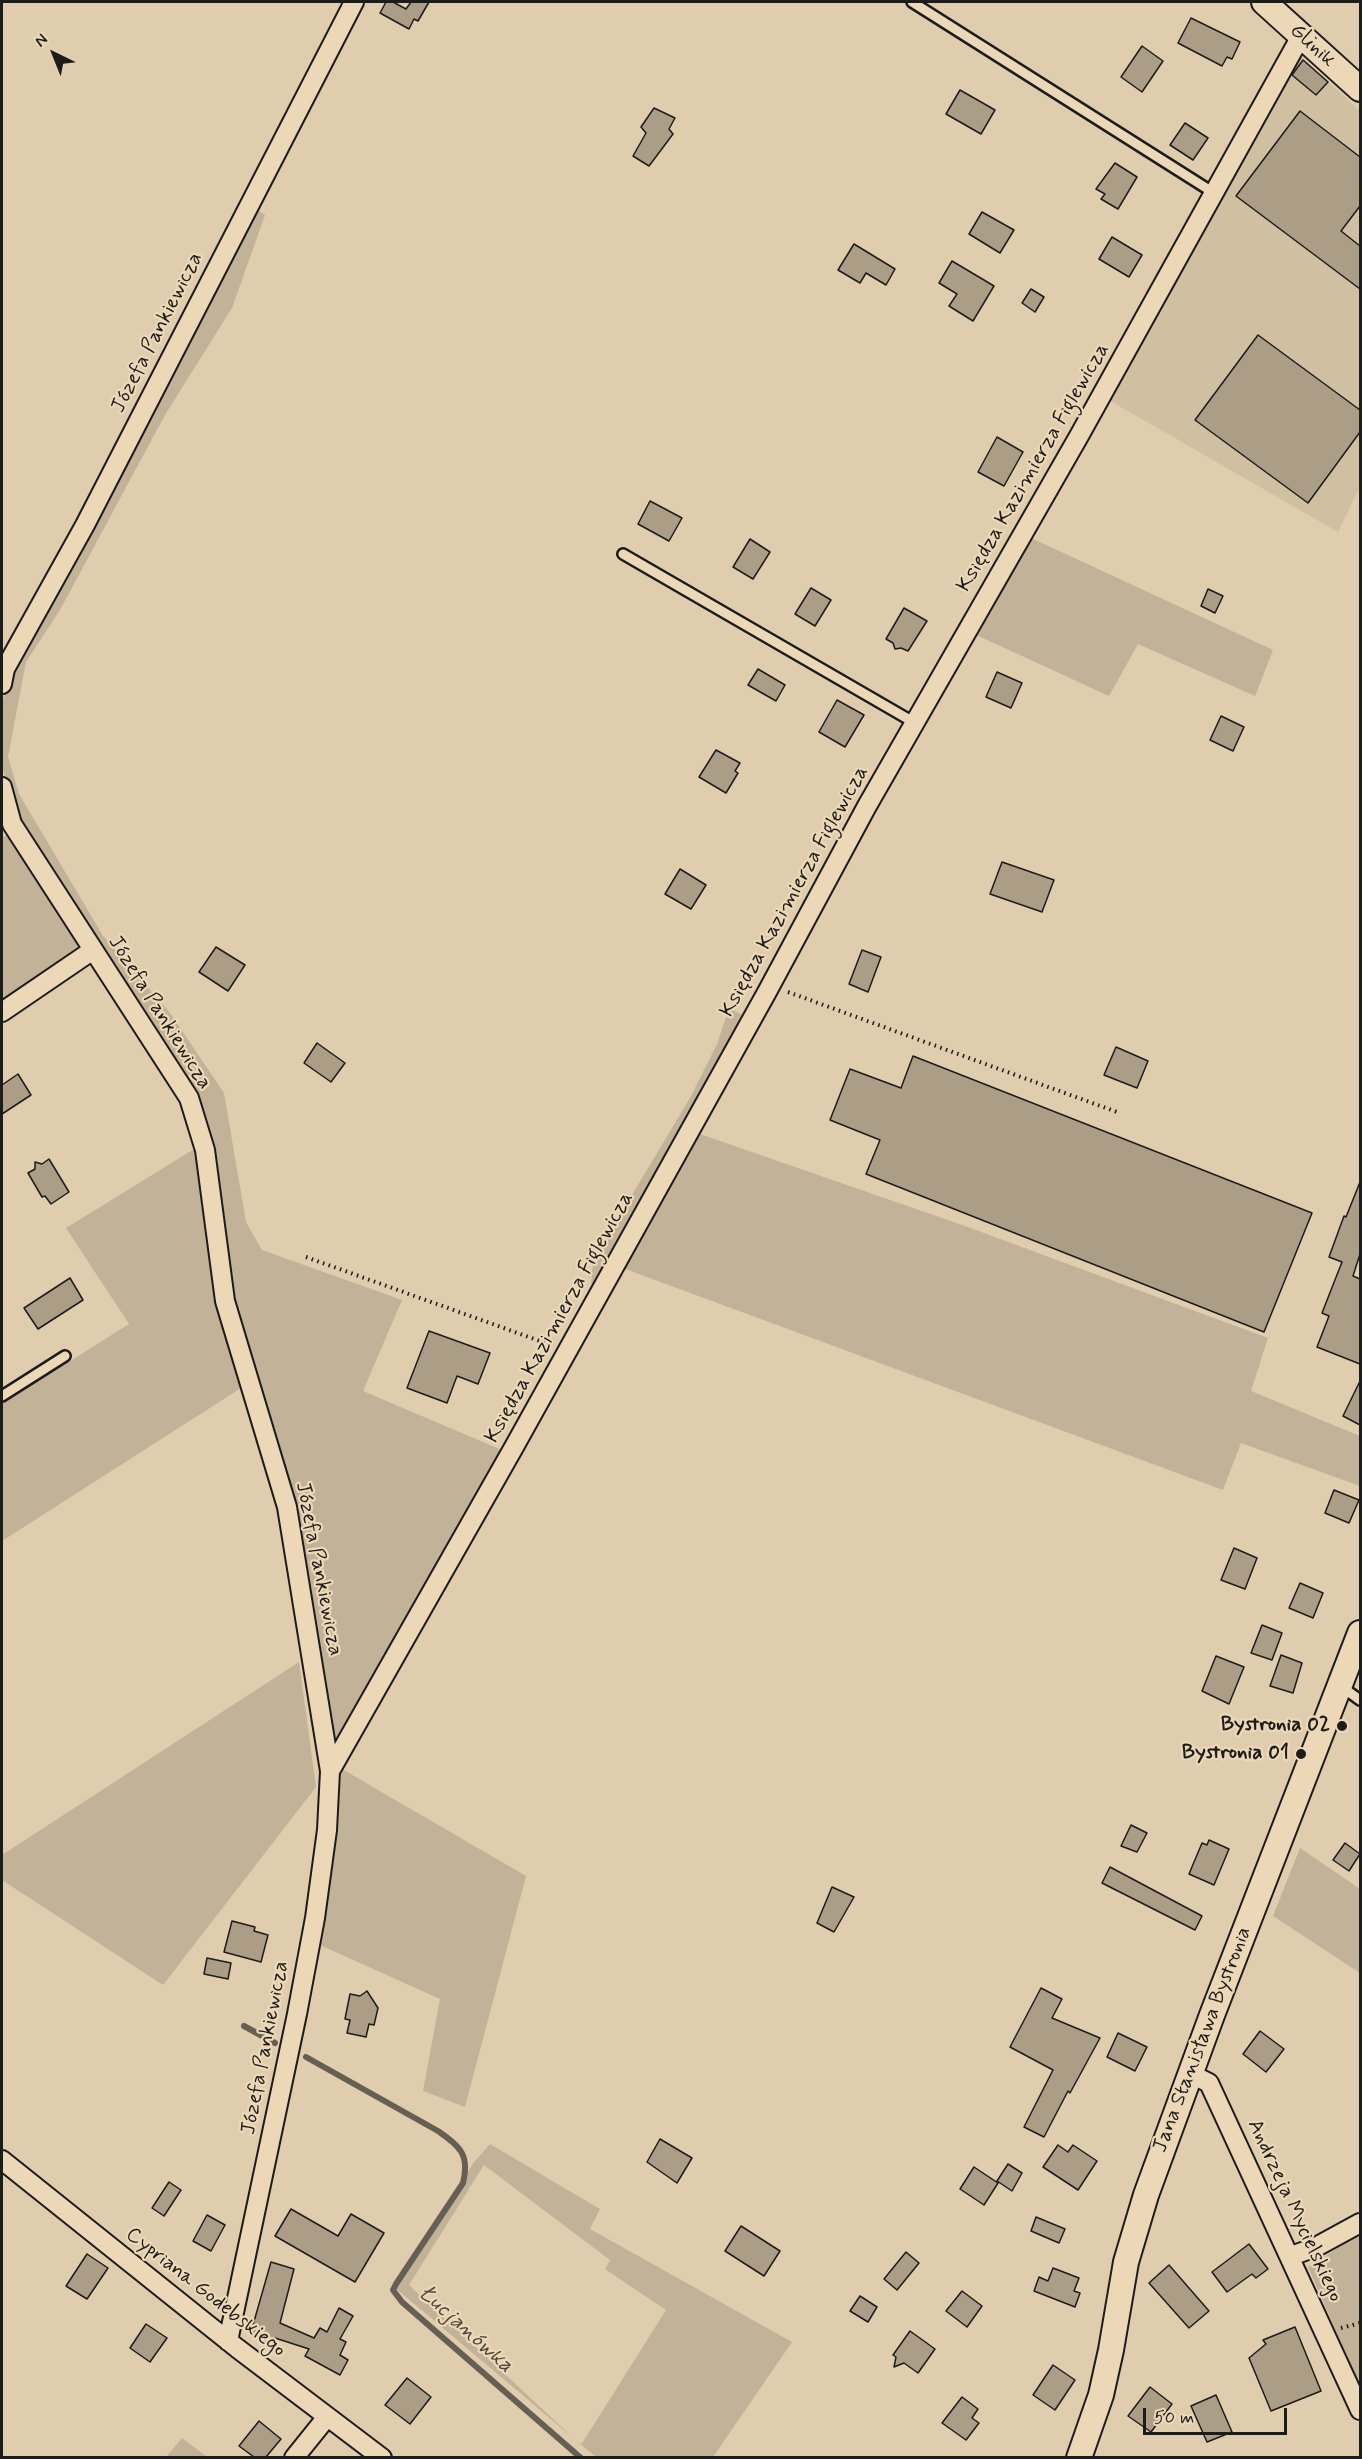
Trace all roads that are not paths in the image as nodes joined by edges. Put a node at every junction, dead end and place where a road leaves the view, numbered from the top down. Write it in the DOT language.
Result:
graph roads {
  1 [pos="354,2"];
  2 [pos="912,2"];
  3 [pos="1264,2"];
  4 [pos="1301,36"];
  5 [pos="1360,90"];
  6 [pos="1214,193"];
  7 [pos="623,554"];
  8 [pos="3,673"];
  9 [pos="915,723"];
  10 [pos="2,787"];
  11 [pos="93,950"];
  12 [pos="2,1012"];
  13 [pos="65,1356"];
  14 [pos="2,1396"];
  15 [pos="1360,1633"];
  16 [pos="1340,1685"];
  17 [pos="1360,1700"];
  18 [pos="330,1772"];
  19 [pos="1191,2074"];
  20 [pos="2,2160"];
  21 [pos="1360,2223"];
  22 [pos="1291,2256"];
  23 [pos="228,2341"];
  24 [pos="1360,2410"];
  25 [pos="327,2417"];
  26 [pos="294,2457"];
  27 [pos="382,2457"];
  28 [pos="1079,2457"];
  1 -- 8 [label="street, Józefa Pankiewicza"];
  2 -- 6 [label="lane"];
  3 -- 4 [label="street, Glinik"];
  4 -- 5 [label="street, Glinik"];
  4 -- 6 [label="street, Księdza Kazimierza Figlewicza"];
  6 -- 9 [label="street, Księdza Kazimierza Figlewicza"];
  7 -- 9 [label="lane"];
  9 -- 18 [label="street, Księdza Kazimierza Figlewicza"];
  10 -- 11 [label="street, Józefa Pankiewicza"];
  11 -- 12 [label="street"];
  11 -- 18 [label="street, Józefa Pankiewicza"];
  13 -- 14 [label="lane"];
  15 -- 16 [label="street, Jana Stanisława Bystronia"];
  16 -- 17 [label="lane"];
  16 -- 19 [label="street, Jana Stanisława Bystronia"];
  18 -- 23 [label="street, Józefa Pankiewicza"];
  19 -- 22 [label="street, Andrzeja Mycielskiego"];
  19 -- 28 [label="street, Jana Stanisława Bystronia"];
  20 -- 23 [label="street, Cypriana Godebskiego"];
  21 -- 22 [label="street"];
  22 -- 24 [label="street, Andrzeja Mycielskiego"];
  23 -- 25 [label="street, Cypriana Godebskiego"];
  25 -- 26 [label="street"];
  25 -- 27 [label="street, Cypriana Godebskiego"];
}
